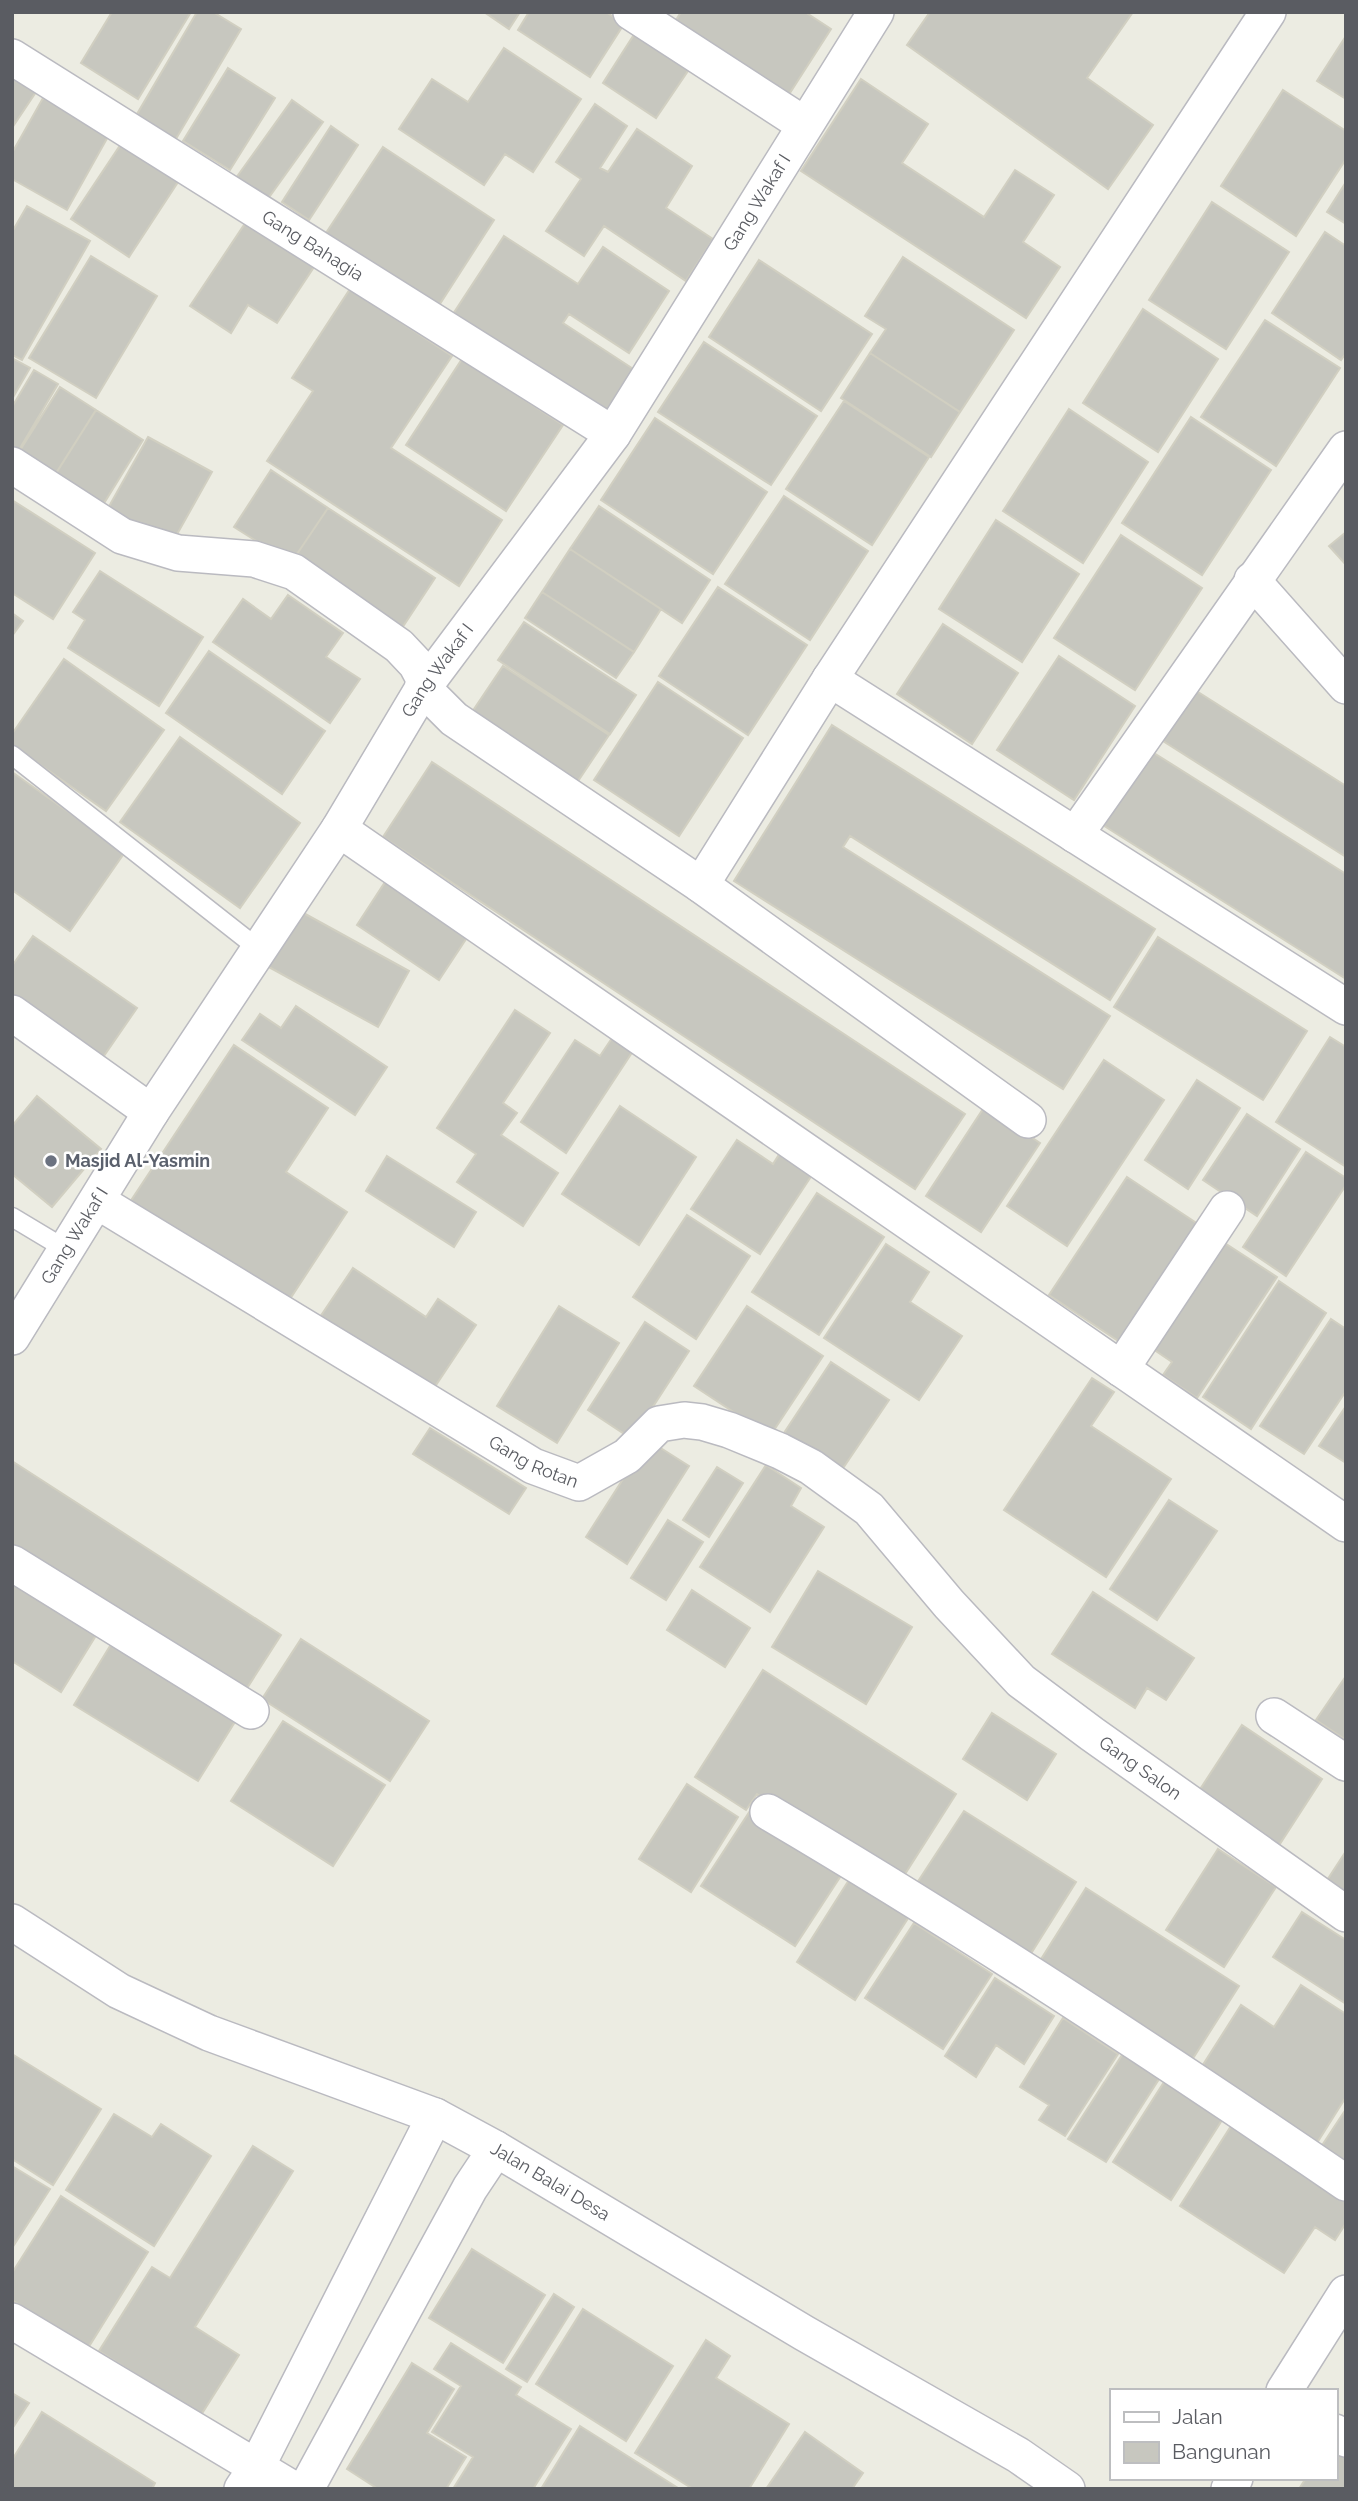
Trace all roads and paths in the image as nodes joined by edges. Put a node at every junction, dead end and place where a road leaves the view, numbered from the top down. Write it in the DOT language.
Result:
graph roads {
  1 [pos="631,12"];
  2 [pos="876,12"];
  3 [pos="1268,12"];
  4 [pos="12,57"];
  5 [pos="805,125"];
  6 [pos="613,434"];
  7 [pos="1346,449"];
  8 [pos="12,465"];
  9 [pos="1252,580"];
  10 [pos="830,679"];
  11 [pos="1346,686"];
  12 [pos="423,688"];
  13 [pos="12,755"];
  14 [pos="339,830"];
  15 [pos="1075,835"];
  16 [pos="701,885"];
  17 [pos="260,950"];
  18 [pos="1346,1007"];
  19 [pos="12,1013"];
  20 [pos="151,1112"];
  21 [pos="1028,1120"];
  22 [pos="97,1201"];
  23 [pos="1227,1209"];
  24 [pos="12,1217"];
  25 [pos="67,1250"];
  26 [pos="12,1337"];
  27 [pos="1121,1369"];
  28 [pos="1346,1524"];
  29 [pos="12,1563"];
  30 [pos="949,1604"];
  31 [pos="251,1710"];
  32 [pos="1274,1716"];
  33 [pos="1346,1763"];
  34 [pos="768,1812"];
  35 [pos="1346,1914"];
  36 [pos="12,1922"];
  37 [pos="435,2116"];
  38 [pos="496,2149"];
  39 [pos="1346,2183"];
  40 [pos="1346,2293"];
  41 [pos="12,2322"];
  42 [pos="1285,2389"];
  43 [pos="249,2478"];
  44 [pos="293,2489"];
  45 [pos="306,2489"];
  46 [pos="1067,2489"];
  1 -- 5 [label="street"];
  2 -- 5 [label="street, Gang Wakaf I"];
  3 -- 10 [label="street"];
  4 -- 6 [label="street, Gang Bahagia"];
  5 -- 6 [label="street, Gang Wakaf I"];
  6 -- 12 [label="street, Gang Wakaf I"];
  7 -- 9 [label="street"];
  8 -- 12 [label="street"];
  9 -- 11 [label="street"];
  9 -- 15 [label="street"];
  10 -- 15 [label="street"];
  10 -- 16 [label="street"];
  12 -- 14 [label="street, Gang Wakaf I"];
  12 -- 16 [label="street"];
  13 -- 17 [label="lane"];
  14 -- 17 [label="street, Gang Wakaf I"];
  14 -- 27 [label="street"];
  15 -- 18 [label="street"];
  16 -- 21 [label="street"];
  17 -- 20 [label="street, Gang Wakaf I"];
  19 -- 20 [label="street"];
  20 -- 22 [label="street, Gang Wakaf I"];
  22 -- 25 [label="street, Gang Wakaf I"];
  22 -- 30 [label="street, Gang Rotan"];
  23 -- 27 [label="street"];
  24 -- 25 [label="lane"];
  25 -- 26 [label="street, Gang Wakaf I"];
  27 -- 28 [label="street"];
  29 -- 31 [label="street"];
  30 -- 35 [label="street, Gang Salon"];
  32 -- 33 [label="street"];
  34 -- 39 [label="street"];
  36 -- 37 [label="street, Jalan Balai Desa"];
  37 -- 38 [label="street, Jalan Balai Desa"];
  37 -- 43 [label="street"];
  38 -- 45 [label="street"];
  38 -- 46 [label="street, Jalan Balai Desa"];
  40 -- 42 [label="street"];
  41 -- 43 [label="street"];
  43 -- 44 [label="street"];
}
